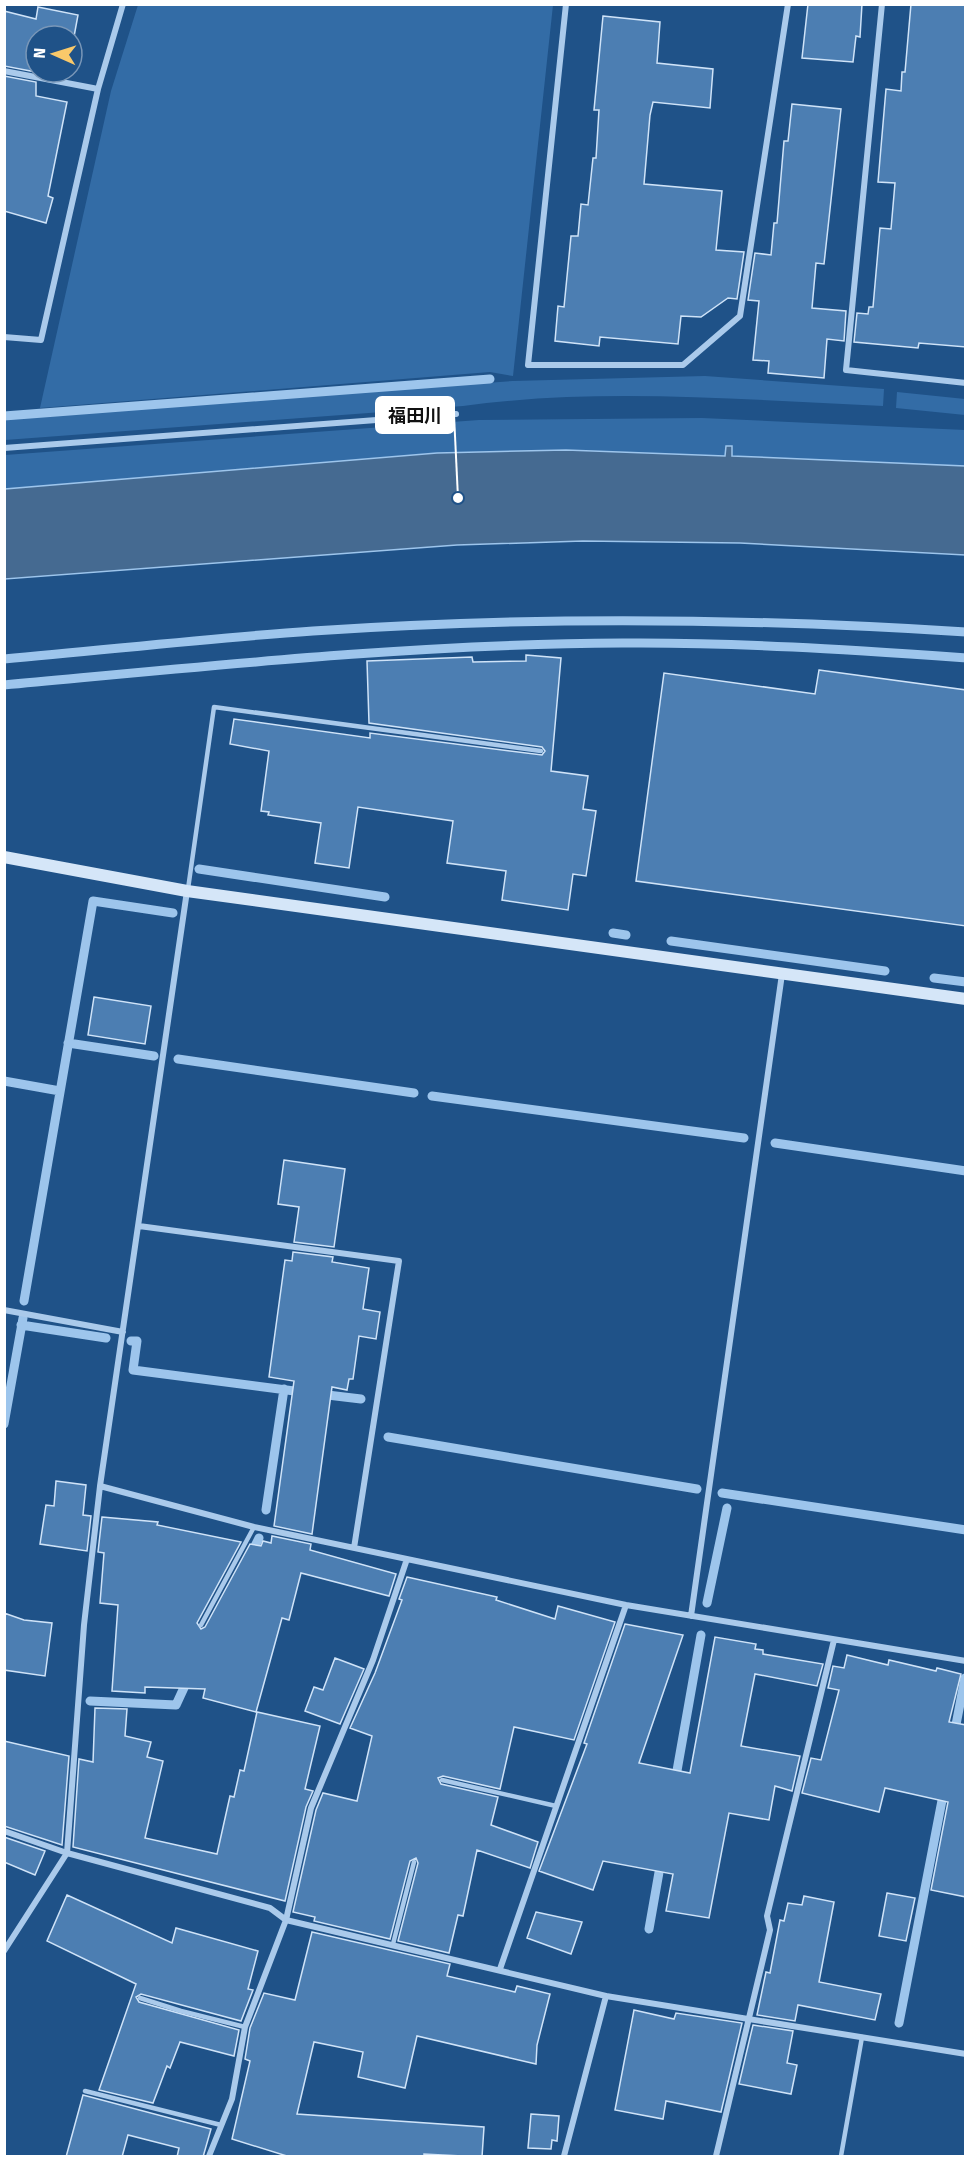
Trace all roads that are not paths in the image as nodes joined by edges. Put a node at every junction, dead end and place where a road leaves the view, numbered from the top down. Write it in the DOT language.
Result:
graph roads {
  1 [pos="123,4"];
  2 [pos="566,4"];
  3 [pos="788,4"];
  4 [pos="882,4"];
  5 [pos="4,71"];
  6 [pos="98,89"];
  7 [pos="4,337"];
  8 [pos="966,382"];
  9 [pos="456,414"];
  10 [pos="4,448"];
  11 [pos="541,751"];
  12 [pos="4,857"];
  13 [pos="187,891"];
  14 [pos="782,974"];
  15 [pos="966,999"];
  16 [pos="139,1226"];
  17 [pos="4,1310"];
  18 [pos="123,1332"];
  19 [pos="100,1486"];
  20 [pos="254,1527"];
  21 [pos="354,1548"];
  22 [pos="407,1559"];
  23 [pos="626,1605"];
  24 [pos="691,1617"];
  25 [pos="201,1625"];
  26 [pos="834,1640"];
  27 [pos="966,1661"];
  28 [pos="442,1780"];
  29 [pos="556,1806"];
  30 [pos="4,1831"];
  31 [pos="67,1853"];
  32 [pos="414,1862"];
  33 [pos="286,1920"];
  34 [pos="393,1944"];
  35 [pos="4,1951"];
  36 [pos="500,1969"];
  37 [pos="606,1996"];
  38 [pos="140,1998"];
  39 [pos="747,2018"];
  40 [pos="245,2027"];
  41 [pos="861,2037"];
  42 [pos="966,2054"];
  43 [pos="85,2091"];
  44 [pos="221,2125"];
  45 [pos="209,2157"];
  46 [pos="564,2157"];
  47 [pos="716,2157"];
  48 [pos="841,2157"];
  1 -- 6 [label="street"];
  2 -- 3 [label="street"];
  4 -- 8 [label="street"];
  5 -- 6 [label="street"];
  6 -- 7 [label="street"];
  9 -- 10 [label="street"];
  11 -- 13 [label="lane"];
  12 -- 13 [label="street"];
  13 -- 14 [label="street"];
  13 -- 16 [label="street"];
  14 -- 15 [label="street"];
  14 -- 24 [label="street"];
  16 -- 18 [label="street"];
  16 -- 21 [label="street"];
  17 -- 18 [label="street"];
  18 -- 19 [label="street"];
  19 -- 20 [label="street"];
  19 -- 31 [label="street"];
  20 -- 21 [label="street"];
  20 -- 25 [label="lane"];
  21 -- 22 [label="street"];
  22 -- 23 [label="street"];
  22 -- 33 [label="street"];
  23 -- 24 [label="street"];
  23 -- 29 [label="street"];
  24 -- 26 [label="street"];
  26 -- 27 [label="street"];
  26 -- 39 [label="street"];
  28 -- 29 [label="lane"];
  29 -- 36 [label="street"];
  30 -- 31 [label="street"];
  31 -- 33 [label="street"];
  31 -- 35 [label="street"];
  32 -- 34 [label="lane"];
  33 -- 34 [label="street"];
  33 -- 40 [label="street"];
  34 -- 36 [label="street"];
  36 -- 37 [label="street"];
  37 -- 39 [label="street"];
  37 -- 46 [label="street"];
  38 -- 40 [label="lane"];
  39 -- 41 [label="street"];
  39 -- 47 [label="street"];
  40 -- 44 [label="street"];
  41 -- 42 [label="street"];
  41 -- 48 [label="lane"];
  43 -- 44 [label="lane"];
  44 -- 45 [label="street"];
}
